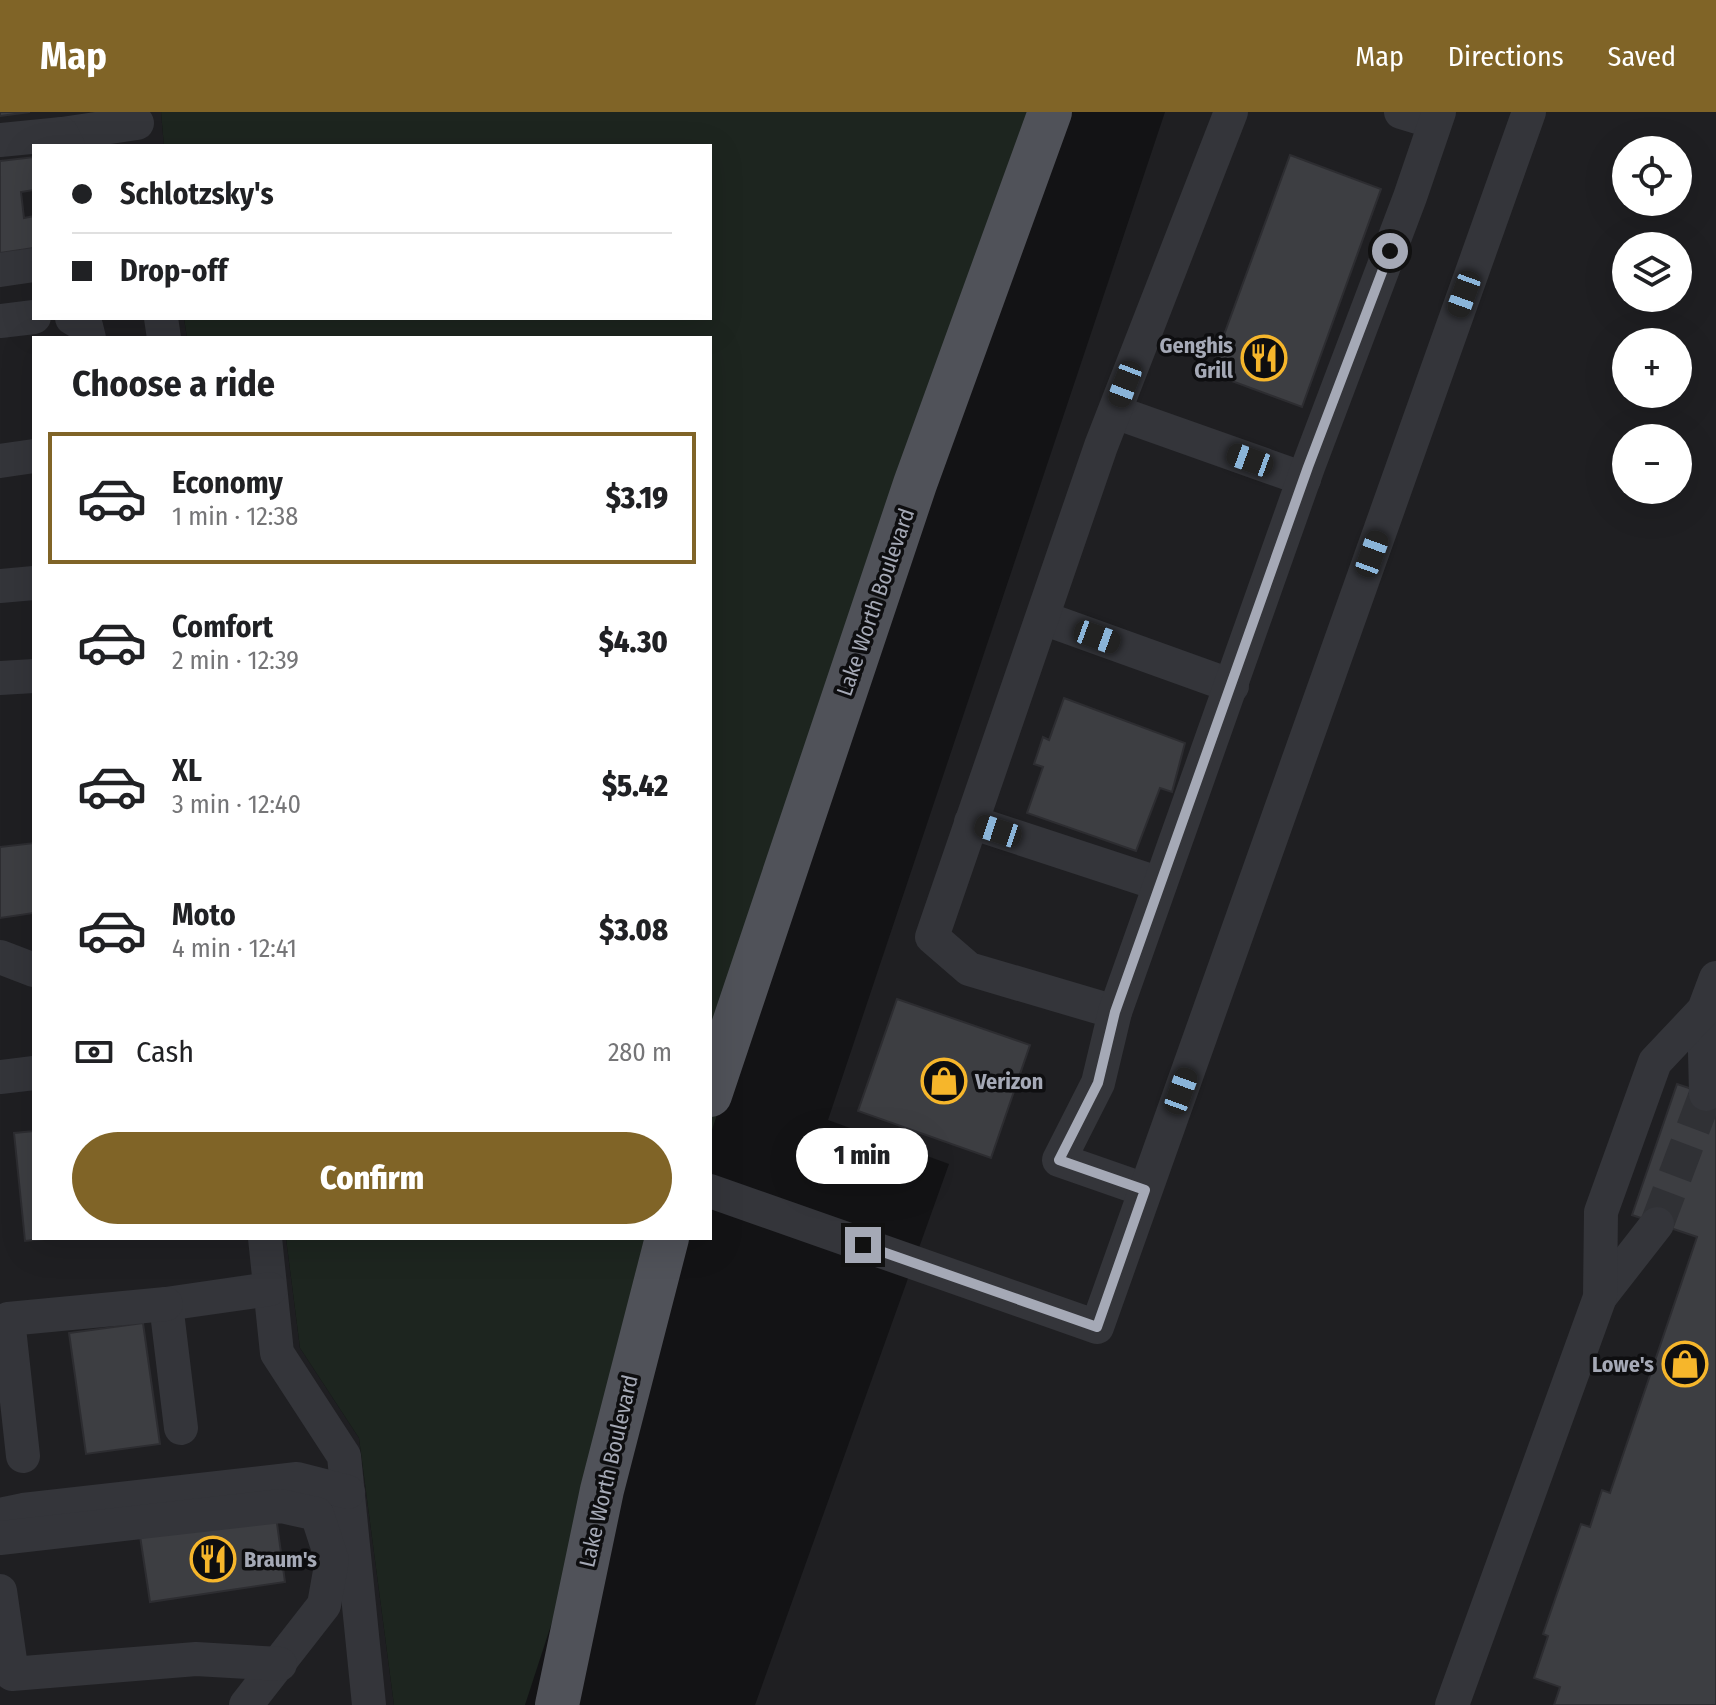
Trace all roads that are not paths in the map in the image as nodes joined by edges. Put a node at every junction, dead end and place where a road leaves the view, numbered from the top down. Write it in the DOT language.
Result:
graph roads {
  1 [pos="1050,112"];
  2 [pos="1231,112"];
  3 [pos="1401,112"];
  4 [pos="1529,112"];
  5 [pos="1437,117"];
  6 [pos="138,127"];
  7 [pos="0,140"];
  8 [pos="65,140"];
  9 [pos="32,265"];
  10 [pos="0,270"];
  11 [pos="32,317"];
  12 [pos="76,320"];
  13 [pos="0,321"];
  14 [pos="88,336"];
  15 [pos="1115,412"];
  16 [pos="32,456"];
  17 [pos="0,461"];
  18 [pos="1304,479"];
  19 [pos="32,583"];
  20 [pos="0,586"];
  21 [pos="1043,618"];
  22 [pos="32,676"];
  23 [pos="0,678"];
  24 [pos="1232,686"];
  25 [pos="971,822"];
  26 [pos="1160,884"];
  27 [pos="0,957"];
  28 [pos="32,969"];
  29 [pos="1712,992"];
  30 [pos="1115,1012"];
  31 [pos="32,1073"];
  32 [pos="0,1077"];
  33 [pos="712,1089"];
  34 [pos="1706,1094"];
  35 [pos="1145,1190"];
  36 [pos="712,1192"];
  37 [pos="1657,1224"];
  38 [pos="265,1240"];
  39 [pos="666,1240"];
  40 [pos="270,1289"];
  41 [pos="1600,1297"];
  42 [pos="166,1304"];
  43 [pos="4,1321"];
  44 [pos="181,1428"];
  45 [pos="23,1456"];
  46 [pos="348,1492"];
  47 [pos="0,1515"];
  48 [pos="0,1538"];
  49 [pos="0,1591"];
  50 [pos="280,1664"];
  51 [pos="6,1674"];
  52 [pos="246,1705"];
  53 [pos="369,1705"];
  54 [pos="557,1705"];
  55 [pos="1452,1705"];
  1 -- 33 [label="main road, Lake Worth Boulevard"];
  2 -- 15 [label="lane"];
  3 -- 5 [label="lane"];
  4 -- 35 [label="lane"];
  5 -- 18 [label="lane"];
  6 -- 8 [label="lane"];
  7 -- 8 [label="lane"];
  9 -- 10 [label="lane"];
  11 -- 13 [label="lane"];
  12 -- 14 [label="lane"];
  15 -- 18 [label="lane"];
  15 -- 21 [label="lane"];
  16 -- 17 [label="lane"];
  18 -- 24 [label="lane"];
  19 -- 20 [label="lane"];
  21 -- 24 [label="lane"];
  21 -- 25 [label="lane"];
  22 -- 23 [label="lane"];
  24 -- 26 [label="lane"];
  25 -- 26 [label="lane"];
  25 -- 30 [label="lane"];
  26 -- 30 [label="lane"];
  27 -- 28 [label="lane"];
  29 -- 34 [label="lane"];
  29 -- 41 [label="lane"];
  30 -- 35 [label="lane"];
  31 -- 32 [label="lane"];
  35 -- 36 [label="lane"];
  37 -- 41 [label="lane"];
  38 -- 40 [label="lane"];
  39 -- 54 [label="main road, Lake Worth Boulevard"];
  40 -- 42 [label="lane"];
  40 -- 46 [label="lane"];
  41 -- 55 [label="lane"];
  42 -- 43 [label="lane"];
  42 -- 44 [label="lane"];
  43 -- 45 [label="lane"];
  46 -- 47 [label="lane"];
  46 -- 53 [label="lane"];
  48 -- 50 [label="lane"];
  49 -- 51 [label="lane"];
  50 -- 51 [label="lane"];
  50 -- 52 [label="lane"];
}
